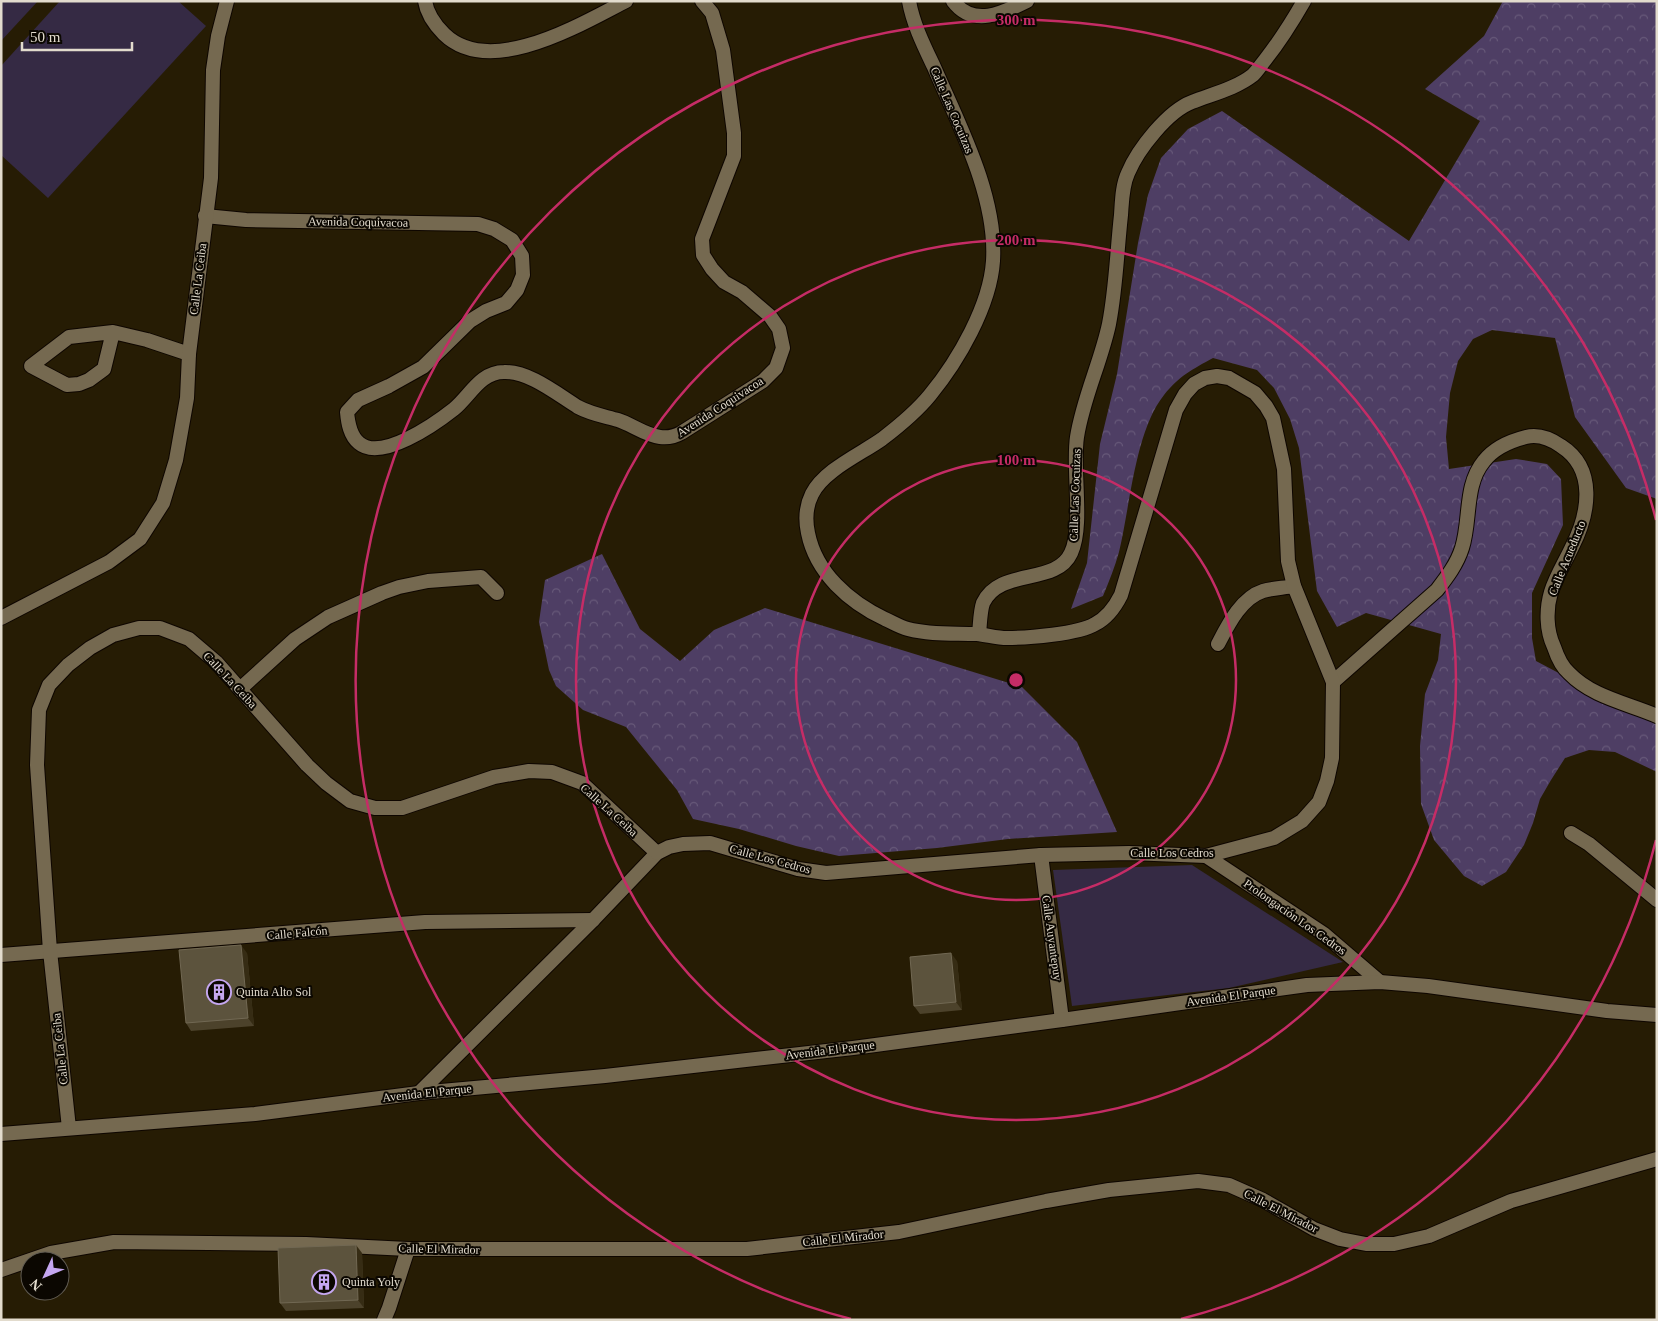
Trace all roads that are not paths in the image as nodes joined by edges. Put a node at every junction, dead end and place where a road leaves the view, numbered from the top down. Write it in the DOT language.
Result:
graph roads {
  1 [pos="227,1"];
  2 [pos="425,1"];
  3 [pos="626,1"];
  4 [pos="702,1"];
  5 [pos="909,1"];
  6 [pos="953,1"];
  7 [pos="1027,1"];
  8 [pos="1304,1"];
  9 [pos="1003,7"];
  10 [pos="206,216"];
  11 [pos="112,332"];
  12 [pos="189,354"];
  13 [pos="1294,586"];
  14 [pos="497,592"];
  15 [pos="1,618"];
  16 [pos="979,634"];
  17 [pos="1218,644"];
  18 [pos="1333,682"];
  19 [pos="240,689"];
  20 [pos="1657,716"];
  21 [pos="1571,833"];
  22 [pos="657,853"];
  23 [pos="1040,855"];
  24 [pos="1206,856"];
  25 [pos="1657,900"];
  26 [pos="594,920"];
  27 [pos="50,952"];
  28 [pos="1,956"];
  29 [pos="1380,982"];
  30 [pos="1657,1015"];
  31 [pos="1062,1020"];
  32 [pos="419,1093"];
  33 [pos="69,1128"];
  34 [pos="1,1134"];
  35 [pos="1657,1159"];
  36 [pos="408,1250"];
  37 [pos="1,1270"];
  38 [pos="384,1320"];
  1 -- 10 [label="street, Calle La Ceiba"];
  2 -- 3 [label="street"];
  4 -- 10 [label="street, Avenida Coquivacoa"];
  5 -- 16 [label="street, Calle Las Cocuizas"];
  6 -- 9 [label="street"];
  7 -- 9 [label="street"];
  8 -- 16 [label="street, Calle Las Cocuizas"];
  10 -- 12 [label="street, Calle La Ceiba"];
  11 -- 11 [label="street"];
  11 -- 12 [label="street"];
  12 -- 15 [label="street, Calle La Ceiba"];
  13 -- 16 [label="street, Calle Los Cedros"];
  13 -- 17 [label="street"];
  13 -- 18 [label="street, Calle Los Cedros"];
  14 -- 19 [label="street"];
  18 -- 20 [label="street, Calle Acueducto"];
  18 -- 24 [label="street, Calle Los Cedros"];
  19 -- 22 [label="street, Calle La Ceiba"];
  19 -- 27 [label="street, Calle La Ceiba"];
  21 -- 25 [label="street"];
  22 -- 23 [label="street, Calle Los Cedros"];
  22 -- 26 [label="street, Calle Los Cedros"];
  23 -- 24 [label="street, Calle Los Cedros"];
  23 -- 31 [label="street, Calle Auyantepuy"];
  24 -- 29 [label="street, Prolongación Los Cedros"];
  26 -- 27 [label="street, Calle Falcón"];
  26 -- 32 [label="street, Calle Los Cedros"];
  27 -- 28 [label="street, Calle Falcón"];
  27 -- 33 [label="street, Calle La Ceiba"];
  29 -- 30 [label="street, Avenida El Parque"];
  29 -- 31 [label="street, Avenida El Parque"];
  31 -- 32 [label="street, Avenida El Parque"];
  32 -- 33 [label="street, Avenida El Parque"];
  33 -- 34 [label="street, Avenida El Parque"];
  35 -- 36 [label="street, Calle El Mirador"];
  36 -- 37 [label="street, Calle El Mirador"];
  36 -- 38 [label="street"];
}
